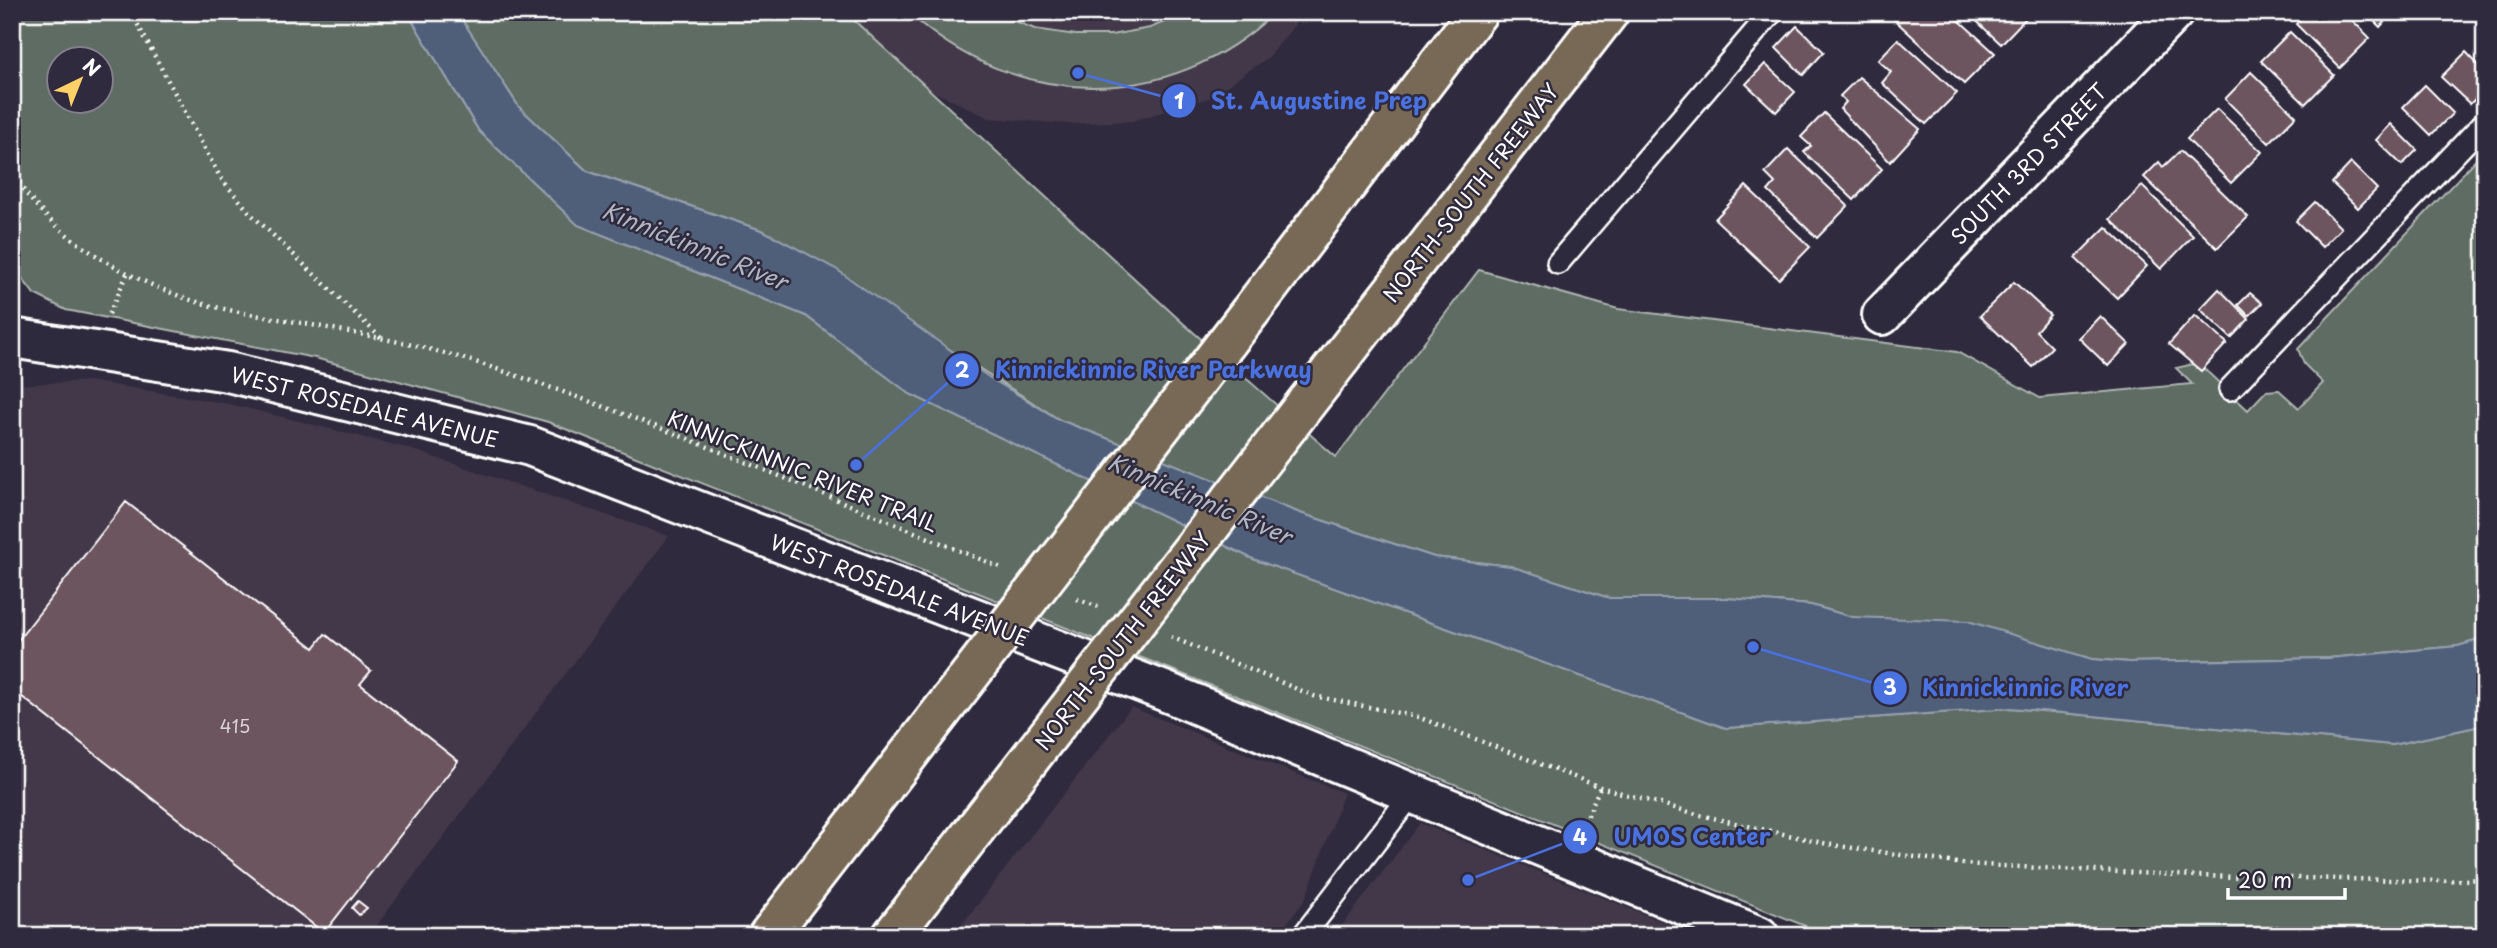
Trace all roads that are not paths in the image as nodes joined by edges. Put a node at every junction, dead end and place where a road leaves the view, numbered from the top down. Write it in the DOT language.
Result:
graph roads {
  1 [pos="1478,12"];
  2 [pos="1609,12"];
  3 [pos="1772,12"];
  4 [pos="2174,12"];
  5 [pos="2485,122"];
  6 [pos="1558,263"];
  7 [pos="1882,315"];
  8 [pos="12,338"];
  9 [pos="2230,388"];
  10 [pos="1412,794"];
  11 [pos="768,936"];
  12 [pos="892,936"];
  13 [pos="1303,936"];
  14 [pos="1759,936"];
  1 -- 11 [label="highway, bridge"];
  2 -- 12 [label="highway, NORTH-SOUTH FREEWAY, bridge"];
  3 -- 6 [label="lane"];
  4 -- 7 [label="street, SOUTH 3RD STREET"];
  5 -- 9 [label="lane"];
  8 -- 10 [label="street, WEST ROSEDALE AVENUE"];
  10 -- 13 [label="lane"];
  10 -- 14 [label="street, WEST ROSEDALE AVENUE"];
}
